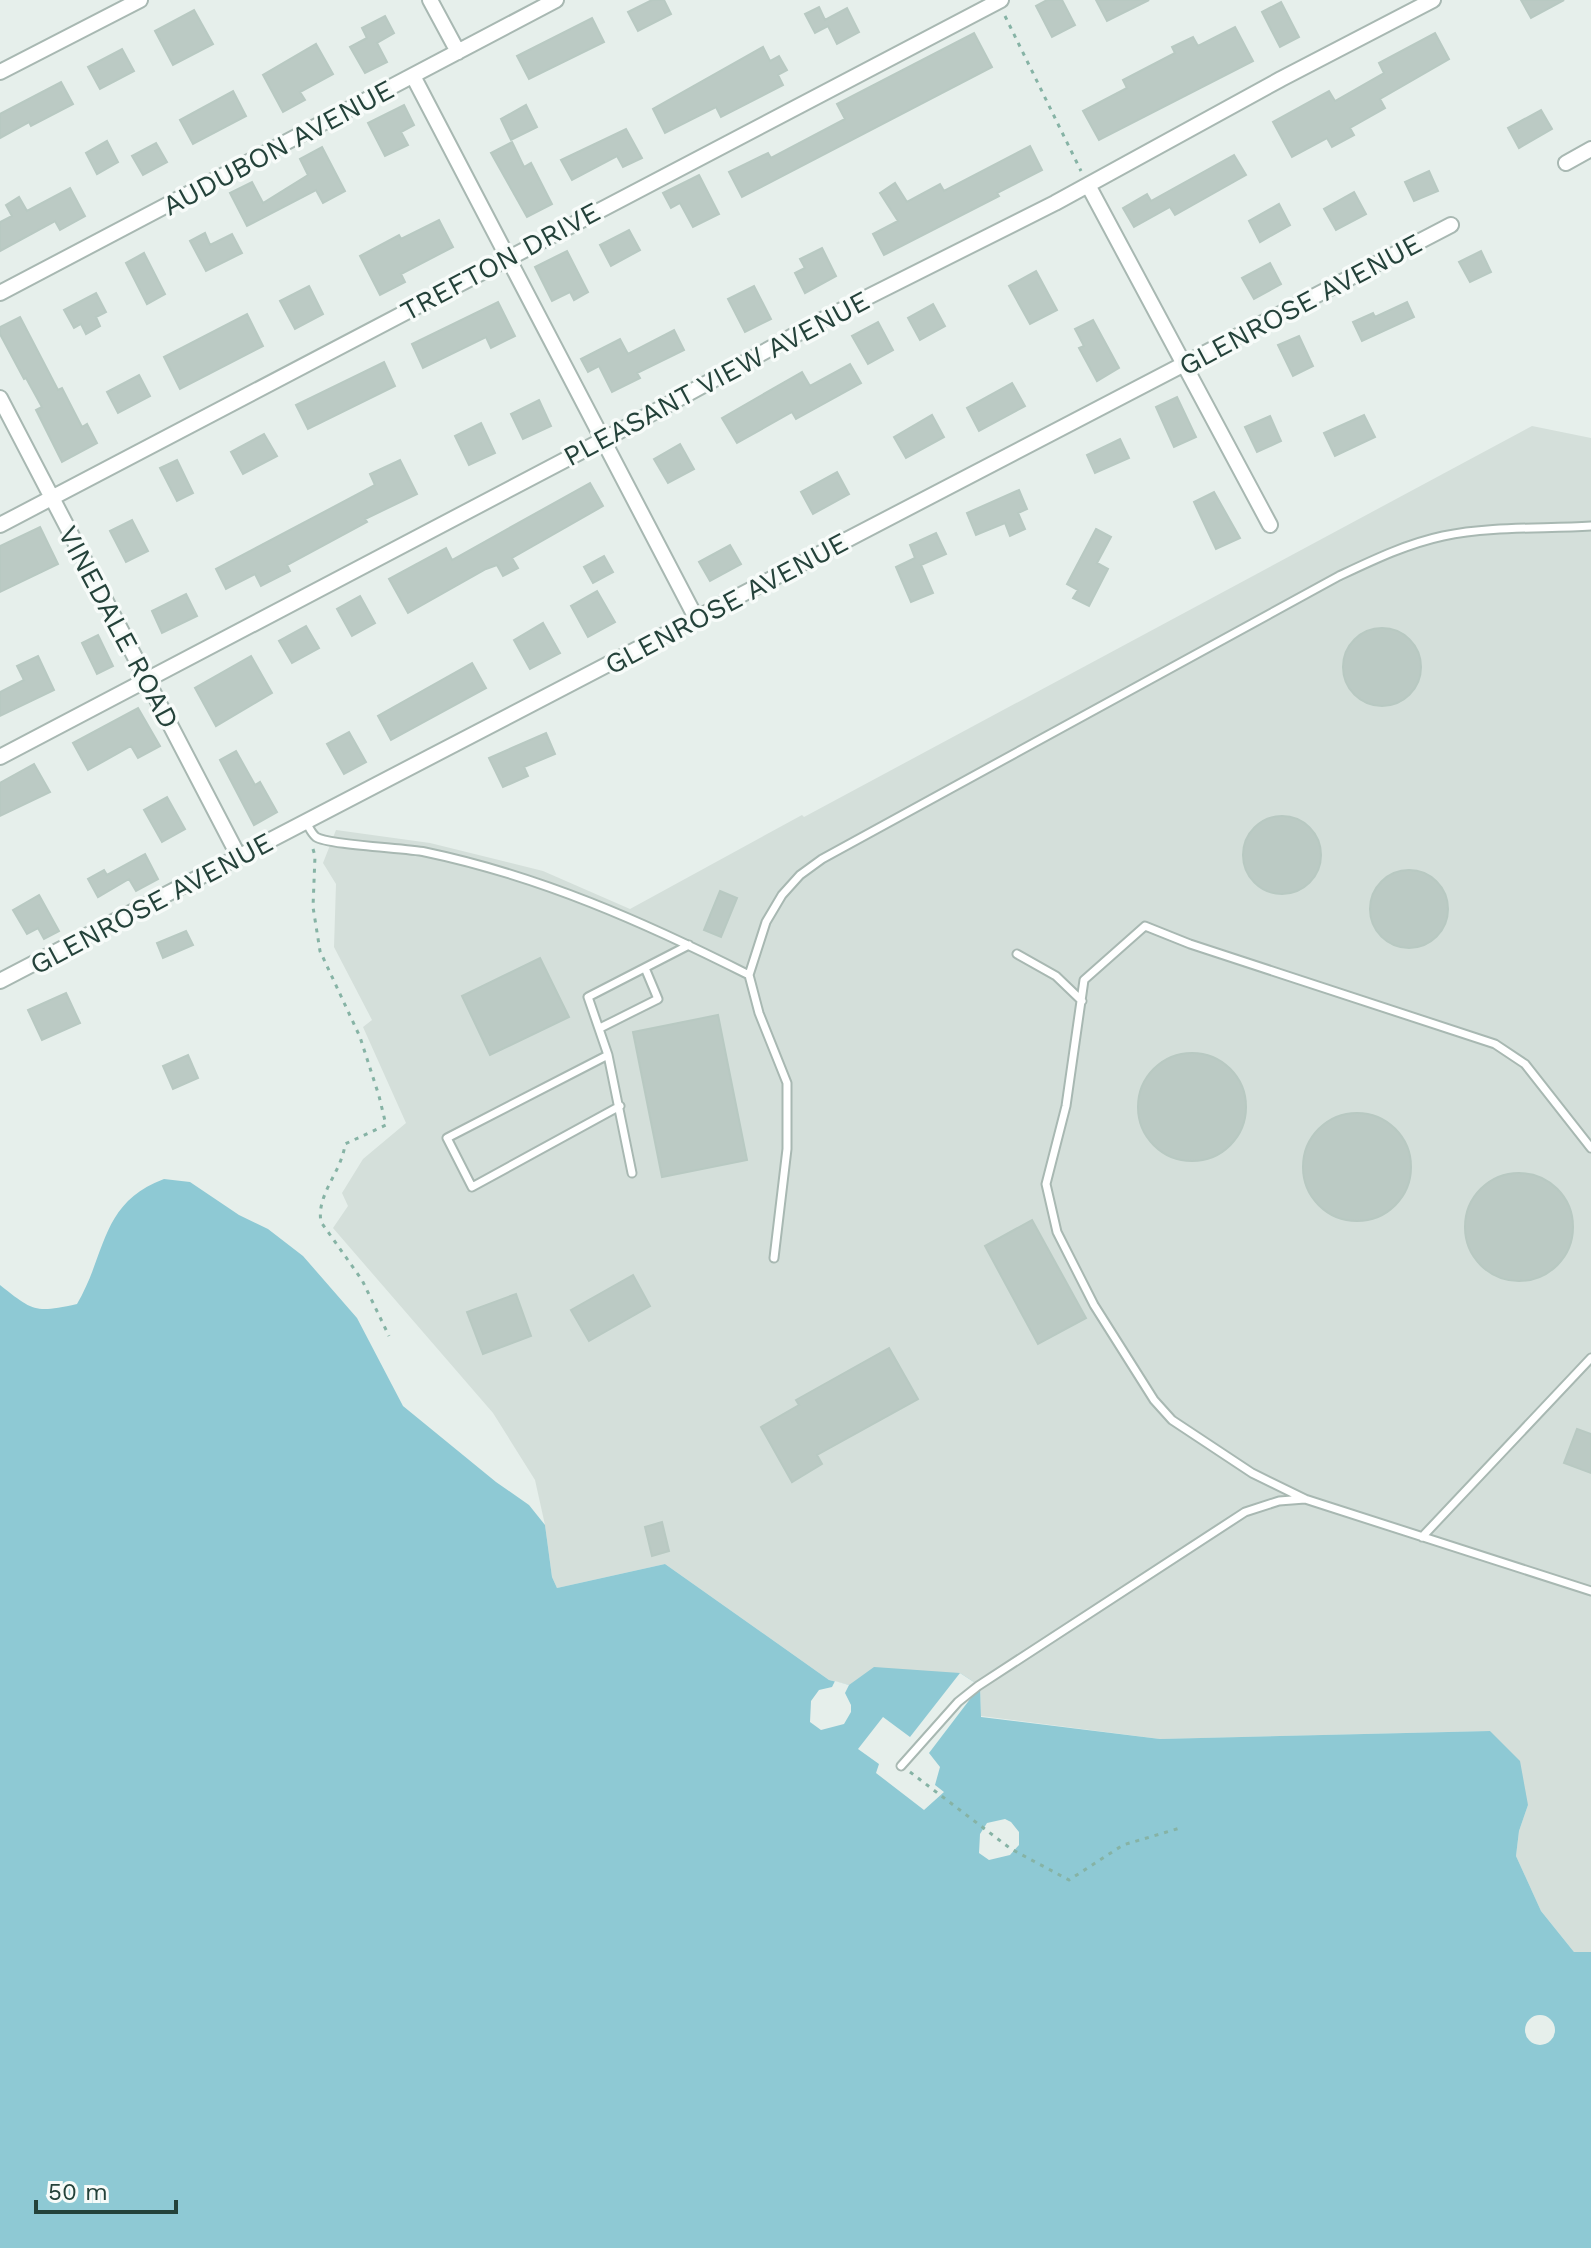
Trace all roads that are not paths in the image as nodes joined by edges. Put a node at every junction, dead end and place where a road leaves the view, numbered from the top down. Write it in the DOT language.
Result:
graph roads {
  1 [pos="140,0"];
  2 [pos="430,0"];
  3 [pos="556,0"];
  4 [pos="1433,0"];
  5 [pos="1000,1"];
  6 [pos="458,52"];
  7 [pos="0,72"];
  8 [pos="413,76"];
  9 [pos="1591,149"];
  10 [pos="1566,163"];
  11 [pos="1088,185"];
  12 [pos="1451,225"];
  13 [pos="508,257"];
  14 [pos="0,293"];
  15 [pos="1184,365"];
  16 [pos="0,398"];
  17 [pos="603,440"];
  18 [pos="51,498"];
  19 [pos="0,525"];
  20 [pos="1270,525"];
  21 [pos="1591,526"];
  22 [pos="696,618"];
  23 [pos="148,679"];
  24 [pos="0,757"];
  25 [pos="306,822"];
  26 [pos="239,857"];
  27 [pos="689,945"];
  28 [pos="1017,954"];
  29 [pos="645,968"];
  30 [pos="749,975"];
  31 [pos="0,981"];
  32 [pos="1082,1001"];
  33 [pos="600,1028"];
  34 [pos="608,1055"];
  35 [pos="620,1106"];
  36 [pos="1591,1148"];
  37 [pos="632,1173"];
  38 [pos="774,1258"];
  39 [pos="1590,1361"];
  40 [pos="1305,1499"];
  41 [pos="1422,1537"];
  42 [pos="1591,1591"];
  43 [pos="901,1766"];
  1 -- 7 [label="street"];
  2 -- 6 [label="street"];
  3 -- 6 [label="street, AUDUBON AVENUE"];
  4 -- 11 [label="street, PLEASANT VIEW AVENUE"];
  5 -- 13 [label="street, TREFTON DRIVE"];
  6 -- 8 [label="street, AUDUBON AVENUE"];
  8 -- 13 [label="street"];
  8 -- 14 [label="street, AUDUBON AVENUE"];
  9 -- 10 [label="street"];
  11 -- 15 [label="street"];
  11 -- 17 [label="street, PLEASANT VIEW AVENUE"];
  12 -- 15 [label="street, GLENROSE AVENUE"];
  13 -- 17 [label="street"];
  13 -- 18 [label="street, TREFTON DRIVE"];
  15 -- 20 [label="street"];
  15 -- 22 [label="street, GLENROSE AVENUE"];
  16 -- 18 [label="street, VINEDALE ROAD"];
  17 -- 22 [label="street"];
  17 -- 23 [label="street, PLEASANT VIEW AVENUE"];
  18 -- 19 [label="street, TREFTON DRIVE"];
  18 -- 23 [label="street, VINEDALE ROAD"];
  21 -- 30 [label="lane"];
  22 -- 25 [label="street, GLENROSE AVENUE"];
  23 -- 24 [label="street, PLEASANT VIEW AVENUE"];
  23 -- 26 [label="street, VINEDALE ROAD"];
  25 -- 26 [label="street, GLENROSE AVENUE"];
  25 -- 27 [label="lane"];
  26 -- 31 [label="street, GLENROSE AVENUE"];
  27 -- 29 [label="lane"];
  27 -- 30 [label="lane"];
  28 -- 32 [label="lane"];
  29 -- 33 [label="lane"];
  29 -- 33 [label="lane"];
  30 -- 38 [label="lane"];
  32 -- 36 [label="lane"];
  32 -- 40 [label="lane"];
  33 -- 34 [label="lane"];
  34 -- 35 [label="lane"];
  34 -- 35 [label="lane"];
  35 -- 37 [label="lane"];
  39 -- 41 [label="lane"];
  40 -- 41 [label="lane"];
  40 -- 43 [label="lane"];
  41 -- 42 [label="lane"];
}
